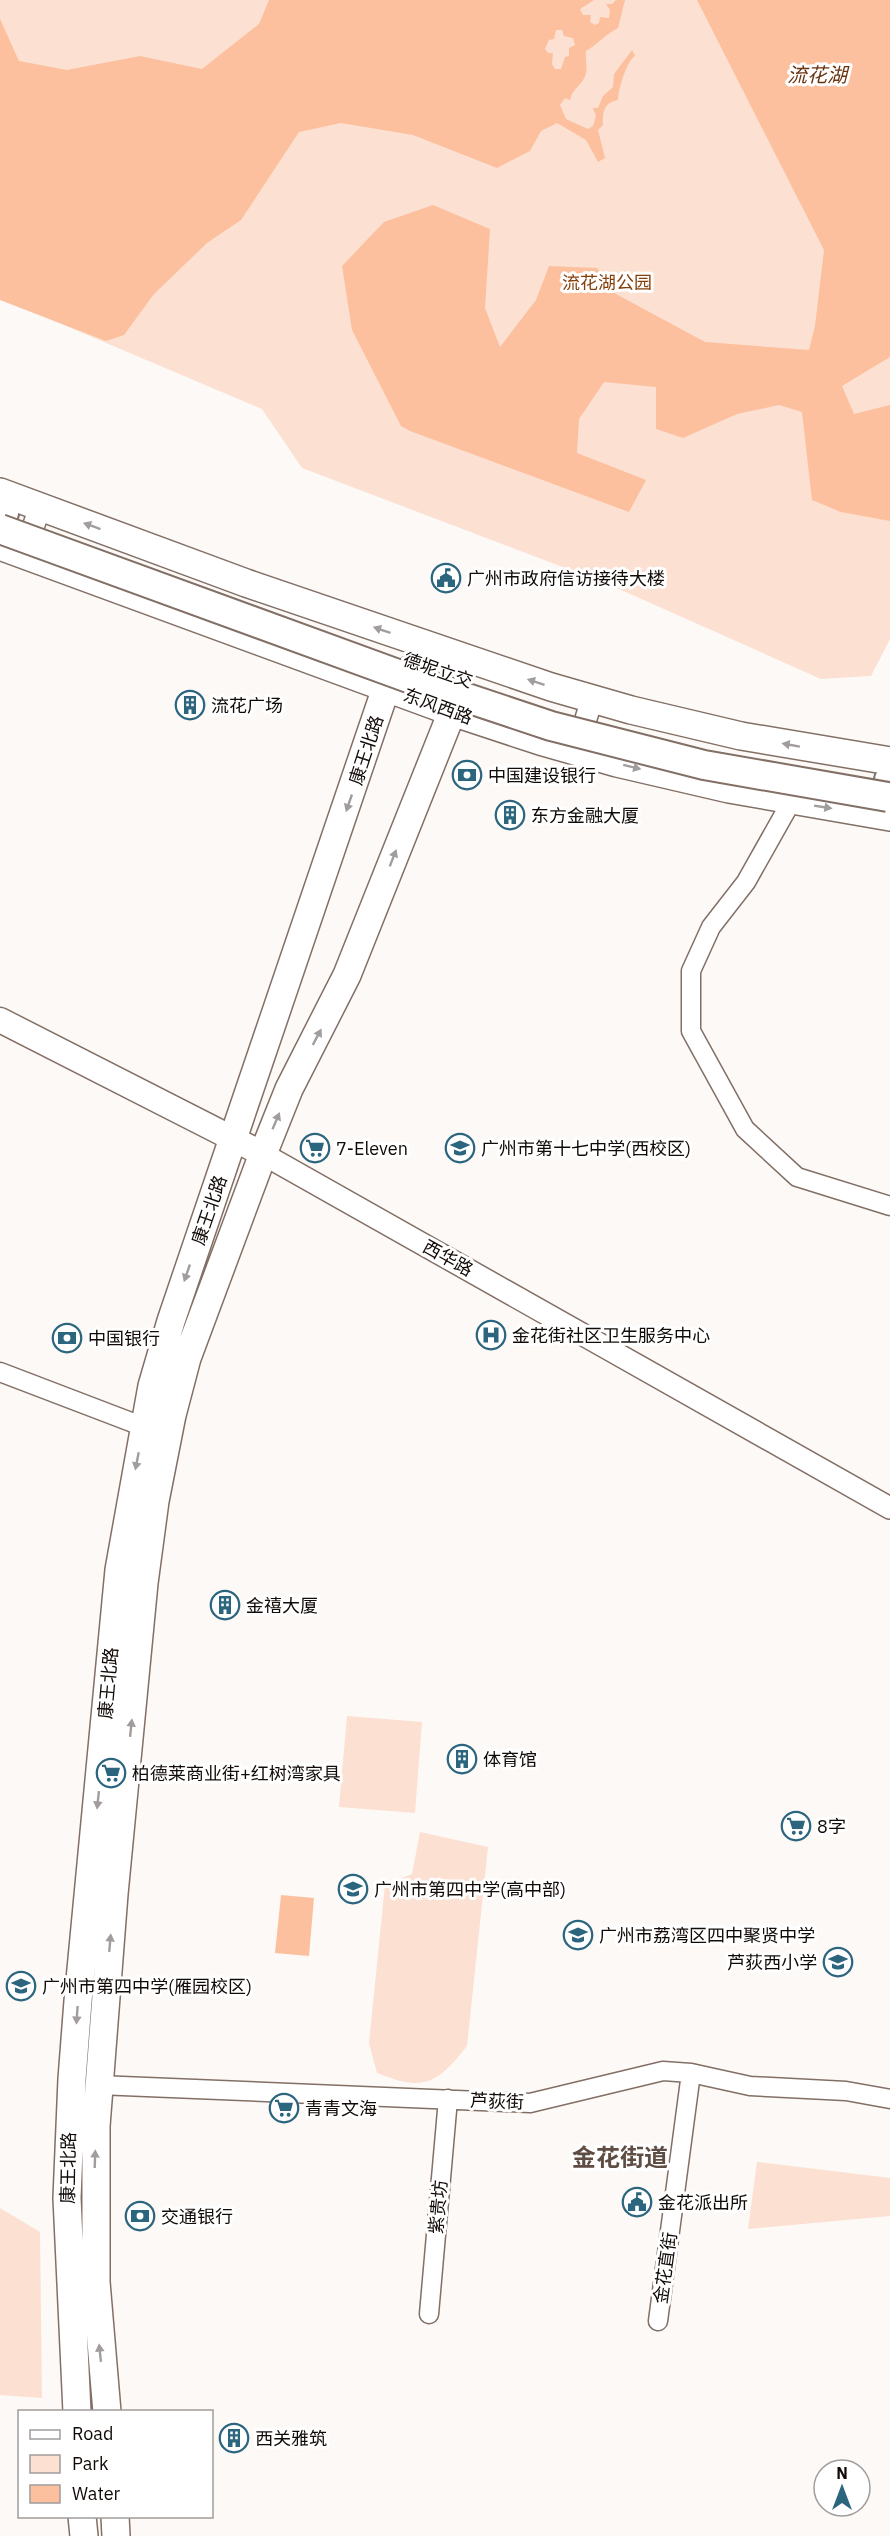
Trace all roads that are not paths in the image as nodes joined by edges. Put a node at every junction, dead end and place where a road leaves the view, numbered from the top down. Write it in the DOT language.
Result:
graph roads {
  1 [pos="0,492"];
  2 [pos="40,507"];
  3 [pos="0,511"];
  4 [pos="0,529"];
  5 [pos="12,550"];
  6 [pos="246,583"];
  7 [pos="229,629"];
  8 [pos="437,649"];
  9 [pos="387,688"];
  10 [pos="592,699"];
  11 [pos="452,712"];
  12 [pos="576,751"];
  13 [pos="890,789"];
  14 [pos="791,802"];
  15 [pos="0,1020"];
  16 [pos="233,1137"];
  17 [pos="262,1154"];
  18 [pos="213,1198"];
  19 [pos="890,1206"];
  20 [pos="242,1209"];
  21 [pos="0,1372"];
  22 [pos="144,1427"];
  23 [pos="890,1508"];
  24 [pos="691,2073"];
  25 [pos="98,2085"];
  26 [pos="448,2099"];
  27 [pos="890,2099"];
  28 [pos="429,2314"];
  29 [pos="658,2321"];
  30 [pos="77,2410"];
  31 [pos="107,2410"];
  32 [pos="82,2518"];
  33 [pos="115,2518"];
  34 [pos="84,2536"];
  35 [pos="116,2536"];
  1 -- 2 [label="main road"];
  2 -- 5 [label="street"];
  6 -- 2 [label="main road, one-way"];
  3 -- 13 [label="highway, 德坭立交"];
  4 -- 13 [label="highway, 德坭立交, bridge"];
  5 -- 7 [label="main road, 东风西路"];
  6 -- 7 [label="street"];
  8 -- 6 [label="main road, one-way"];
  7 -- 9 [label="main road, 东风西路"];
  8 -- 9 [label="main road"];
  10 -- 8 [label="main road, one-way"];
  8 -- 11 [label="main road"];
  9 -- 11 [label="main road, 东风西路"];
  9 -- 16 [label="main road, 康王北路, one-way"];
  10 -- 12 [label="street"];
  13 -- 10 [label="main road, one-way"];
  11 -- 12 [label="main road, 东风西路"];
  17 -- 11 [label="main road, 康王北路, one-way"];
  12 -- 14 [label="main road, 东风西路, one-way"];
  14 -- 13 [label="main road, 东风西路, one-way"];
  14 -- 19 [label="street"];
  15 -- 16 [label="main road, 西华路"];
  16 -- 17 [label="main road, 西华路"];
  16 -- 18 [label="main road, 康王北路"];
  17 -- 20 [label="main road, 康王北路"];
  17 -- 23 [label="street, 西华路"];
  18 -- 20 [label="street"];
  18 -- 22 [label="main road, 康王北路, one-way"];
  25 -- 20 [label="main road, 康王北路, one-way"];
  21 -- 22 [label="street"];
  22 -- 30 [label="main road, 康王北路, one-way"];
  24 -- 26 [label="street, 芦荻街"];
  24 -- 27 [label="street, 芦荻街"];
  24 -- 29 [label="street, 金花直街"];
  25 -- 26 [label="street, 芦荻街"];
  31 -- 25 [label="main road, 康王北路, one-way"];
  26 -- 28 [label="street, 紫贵坊"];
  32 -- 34 [label="main road"];
  33 -- 35 [label="main road"];
}
